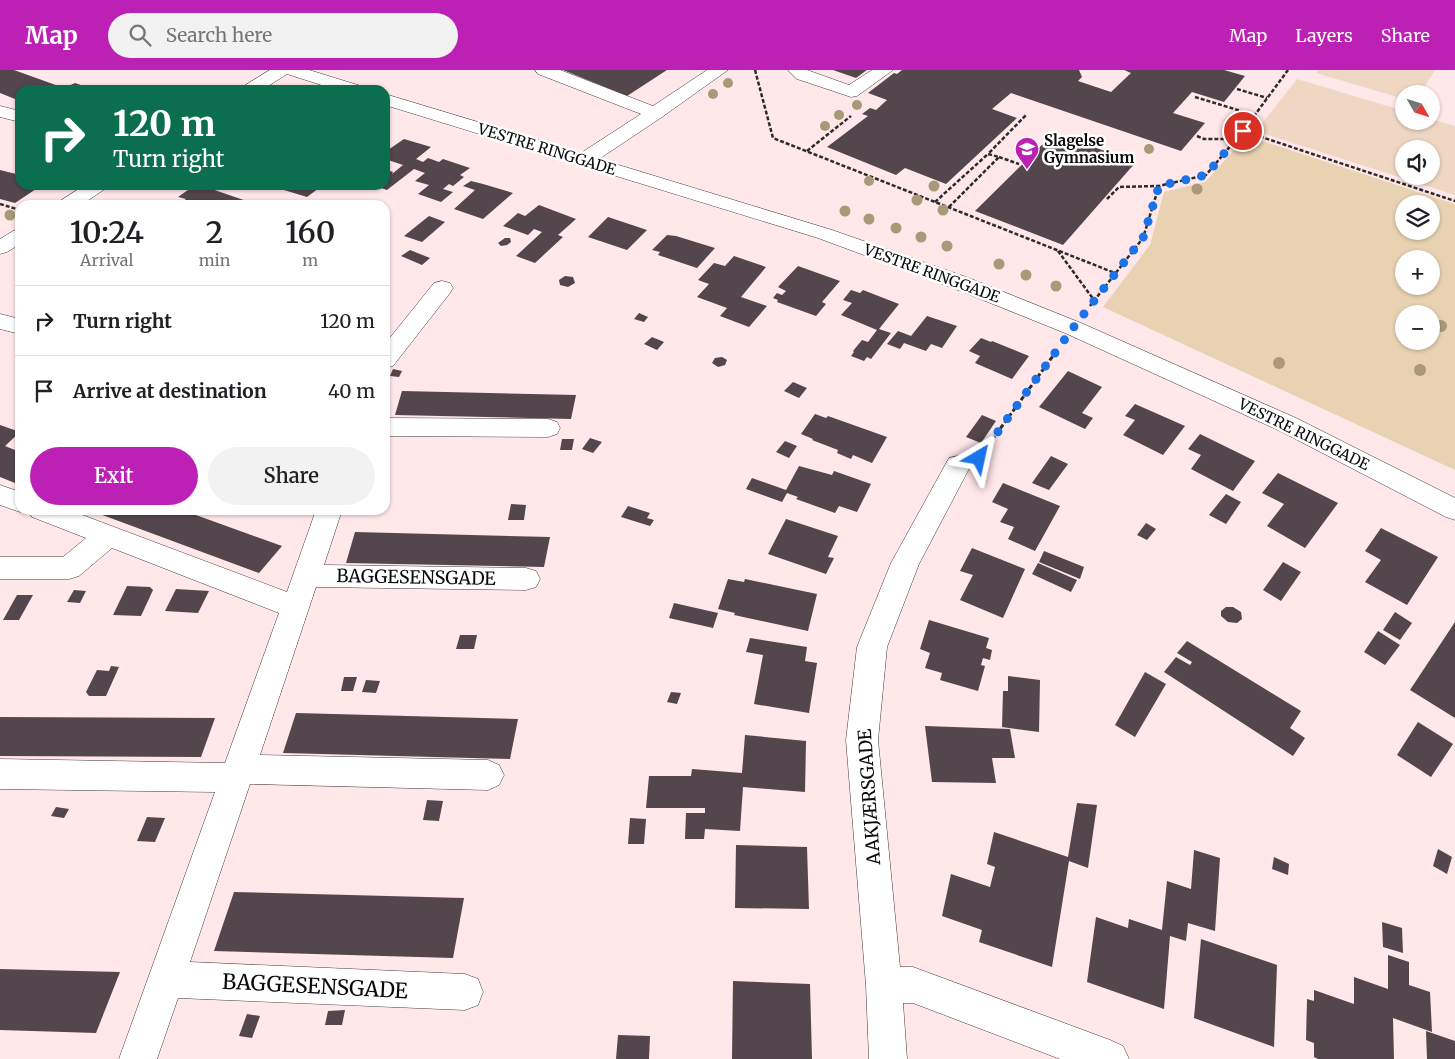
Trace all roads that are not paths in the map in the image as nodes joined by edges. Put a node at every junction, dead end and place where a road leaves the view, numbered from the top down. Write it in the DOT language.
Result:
graph roads {
  1 [pos="282,70"];
  2 [pos="290,70"];
  3 [pos="544,70"];
  4 [pos="719,70"];
  5 [pos="797,70"];
  6 [pos="884,70"];
  7 [pos="258,85"];
  8 [pos="339,85"];
  9 [pos="390,101"];
  10 [pos="0,111"];
  11 [pos="656,113"];
  12 [pos="15,116"];
  13 [pos="584,160"];
  14 [pos="90,190"];
  15 [pos="75,200"];
  16 [pos="15,238"];
  17 [pos="0,248"];
  18 [pos="442,288"];
  19 [pos="0,321"];
  20 [pos="15,326"];
  21 [pos="390,354"];
  22 [pos="390,427"];
  23 [pos="548,428"];
  24 [pos="958,465"];
  25 [pos="0,495"];
  26 [pos="15,500"];
  27 [pos="1455,510"];
  28 [pos="53,515"];
  29 [pos="327,515"];
  30 [pos="108,536"];
  31 [pos="0,568"];
  32 [pos="306,576"];
  33 [pos="526,579"];
  34 [pos="295,606"];
  35 [pos="0,774"];
  36 [pos="237,774"];
  37 [pos="488,775"];
  38 [pos="165,979"];
  39 [pos="884,985"];
  40 [pos="465,992"];
  41 [pos="138,1059"];
  42 [pos="888,1059"];
  43 [pos="1110,1059"];
  1 -- 7 [label="street"];
  2 -- 8 [label="street"];
  3 -- 11 [label="street"];
  4 -- 11 [label="street"];
  5 -- 6 [label="street"];
  9 -- 13 [label="street, VESTRE RINGGADE"];
  10 -- 12 [label="street"];
  11 -- 13 [label="street"];
  13 -- 27 [label="street, VESTRE RINGGADE"];
  14 -- 15 [label="street"];
  16 -- 17 [label="street"];
  18 -- 21 [label="street"];
  19 -- 20 [label="street"];
  22 -- 23 [label="street"];
  24 -- 39 [label="street, AAKJÆRSGADE"];
  25 -- 26 [label="street"];
  28 -- 30 [label="street"];
  29 -- 32 [label="street, BAGGESENSGADE"];
  30 -- 31 [label="street"];
  30 -- 34 [label="street"];
  32 -- 33 [label="street, BAGGESENSGADE"];
  32 -- 34 [label="street, BAGGESENSGADE"];
  34 -- 36 [label="street, BAGGESENSGADE"];
  35 -- 36 [label="street"];
  36 -- 37 [label="street"];
  36 -- 38 [label="street, BAGGESENSGADE"];
  38 -- 40 [label="street, BAGGESENSGADE"];
  38 -- 41 [label="street, BAGGESENSGADE"];
  39 -- 42 [label="street, AAKJÆRSGADE"];
  39 -- 43 [label="street"];
}
